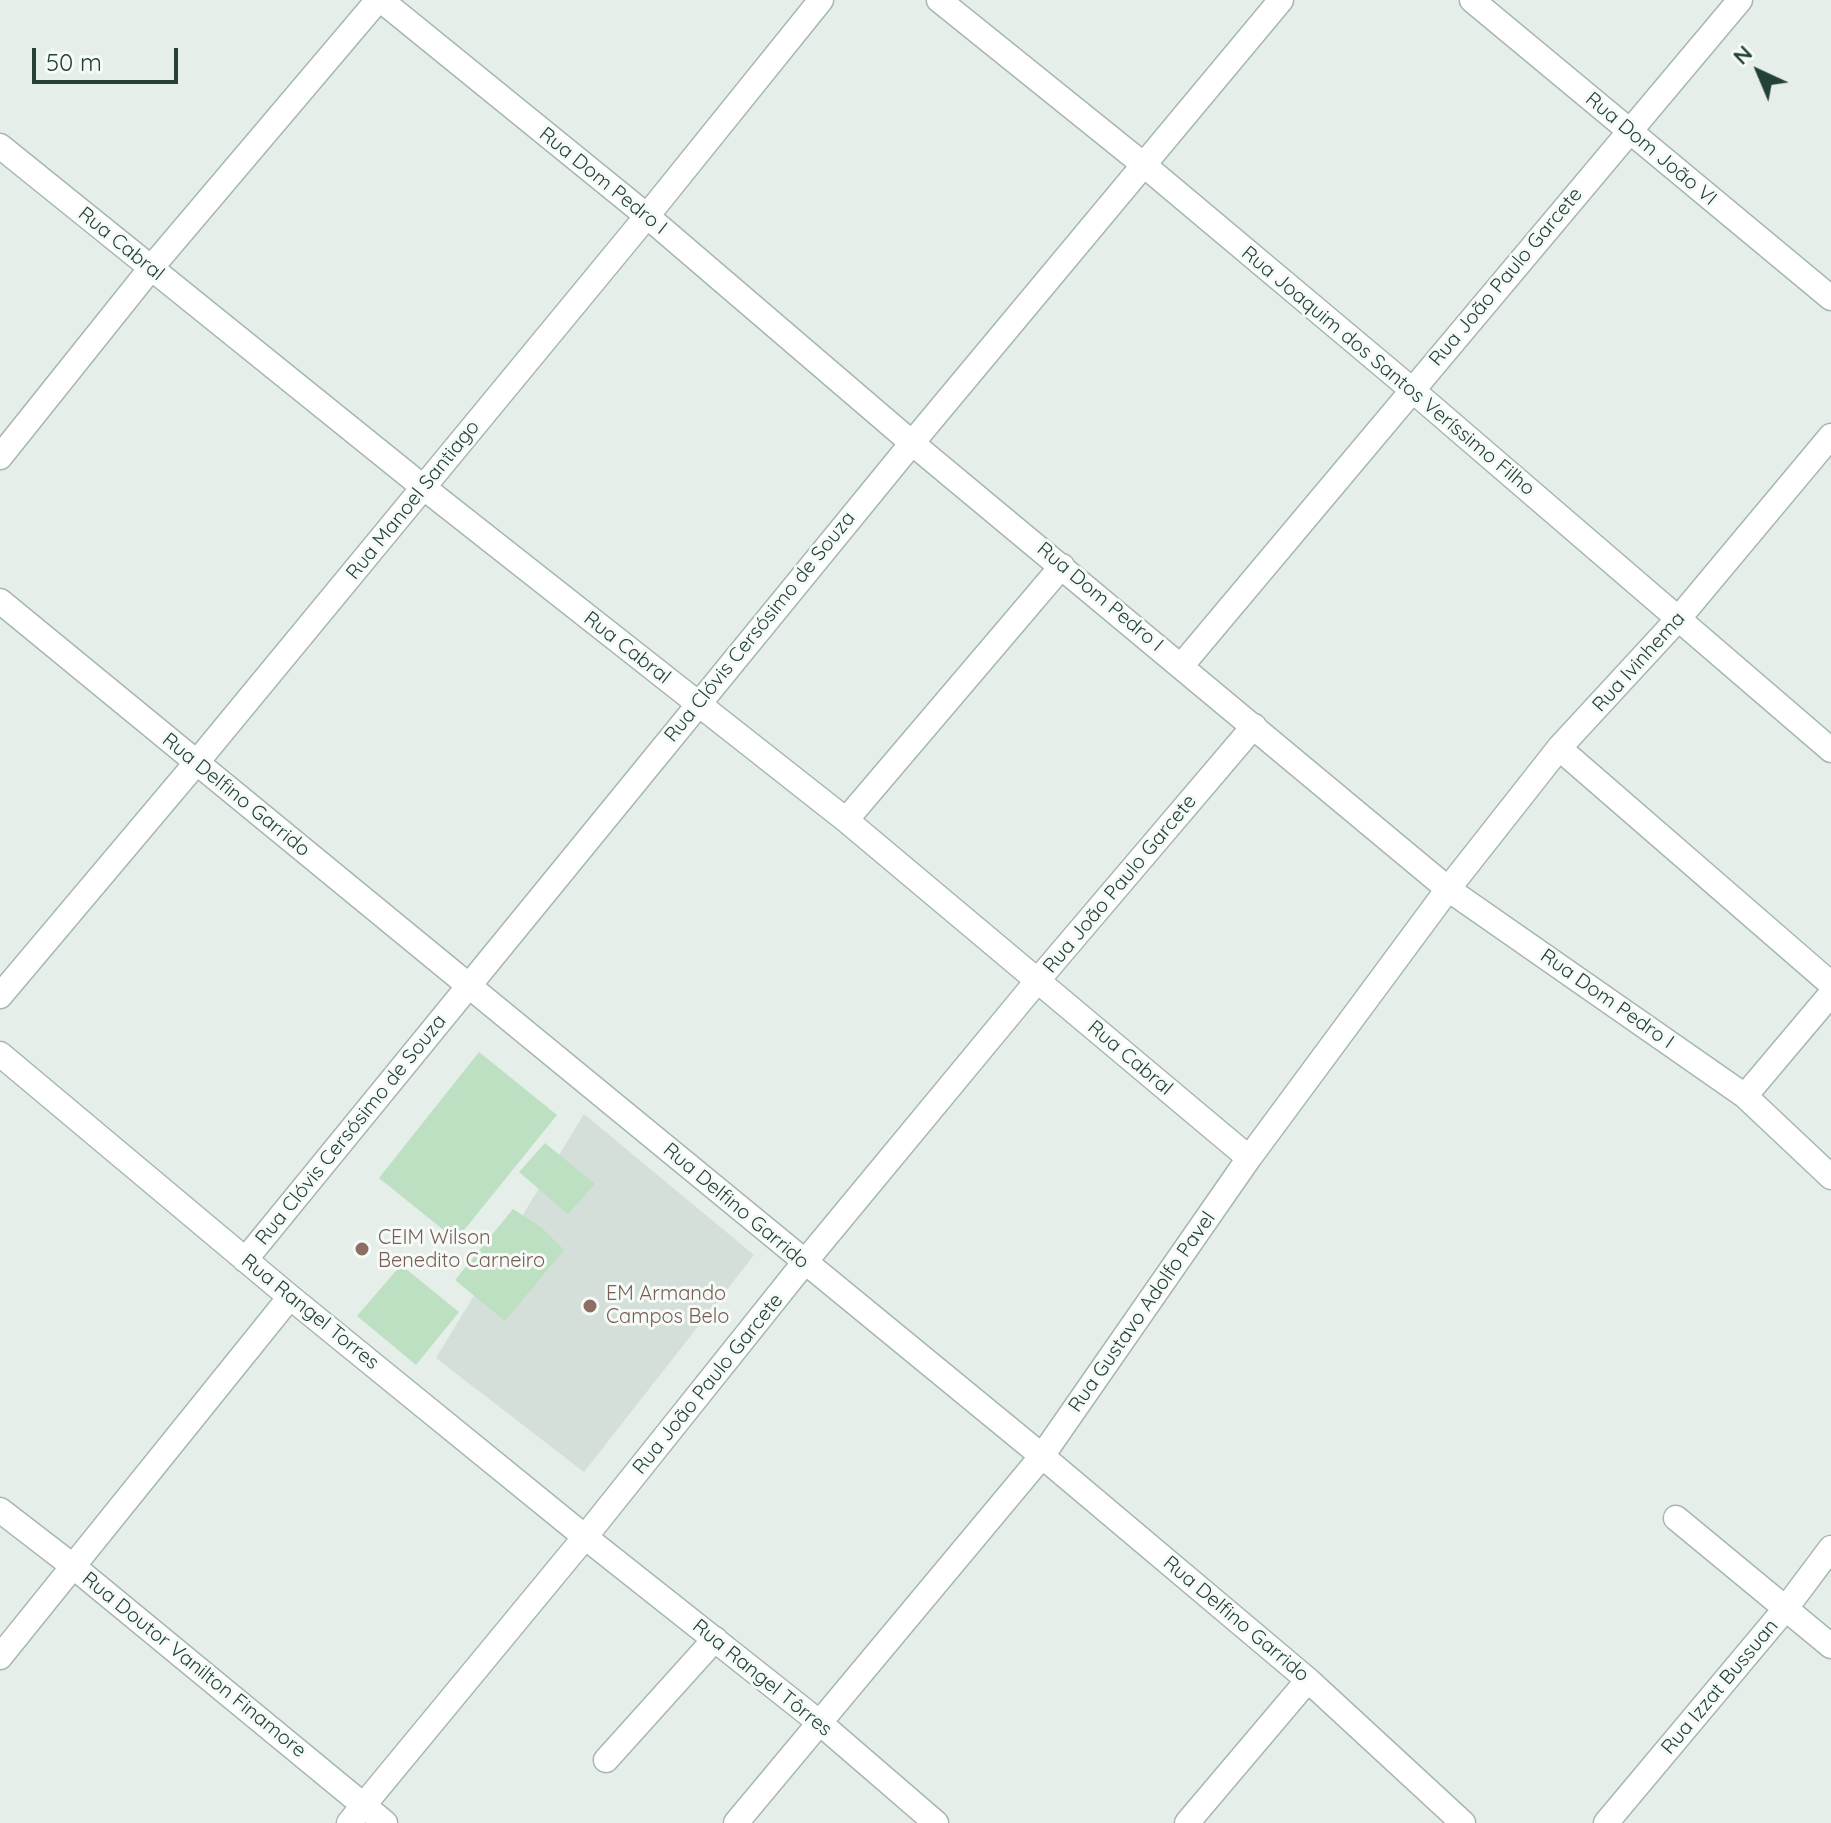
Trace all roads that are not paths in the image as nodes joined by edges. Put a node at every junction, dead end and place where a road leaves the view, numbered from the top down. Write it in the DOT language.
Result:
graph roads {
  1 [pos="380,0"];
  2 [pos="821,0"];
  3 [pos="939,0"];
  4 [pos="1281,0"];
  5 [pos="1472,0"];
  6 [pos="1740,0"];
  7 [pos="1628,130"];
  8 [pos="0,146"];
  9 [pos="1144,165"];
  10 [pos="647,216"];
  11 [pos="151,268"];
  12 [pos="1831,298"];
  13 [pos="1411,389"];
  14 [pos="1831,436"];
  15 [pos="912,443"];
  16 [pos="0,457"];
  17 [pos="423,487"];
  18 [pos="1062,566"];
  19 [pos="0,601"];
  20 [pos="1679,618"];
  21 [pos="1182,665"];
  22 [pos="698,704"];
  23 [pos="1254,726"];
  24 [pos="1559,748"];
  25 [pos="1831,750"];
  26 [pos="197,762"];
  27 [pos="846,820"];
  28 [pos="1448,889"];
  29 [pos="1038,980"];
  30 [pos="1831,984"];
  31 [pos="468,986"];
  32 [pos="1831,994"];
  33 [pos="0,996"];
  34 [pos="0,1054"];
  35 [pos="1745,1096"];
  36 [pos="1249,1158"];
  37 [pos="1831,1177"];
  38 [pos="245,1260"];
  39 [pos="804,1263"];
  40 [pos="290,1297"];
  41 [pos="1042,1456"];
  42 [pos="0,1510"];
  43 [pos="1676,1518"];
  44 [pos="585,1537"];
  45 [pos="1831,1548"];
  46 [pos="74,1567"];
  47 [pos="1786,1608"];
  48 [pos="715,1639"];
  49 [pos="1831,1646"];
  50 [pos="0,1657"];
  51 [pos="1308,1680"];
  52 [pos="820,1723"];
  53 [pos="606,1760"];
  54 [pos="357,1814"];
  55 [pos="385,1823"];
  56 [pos="736,1823"];
  57 [pos="936,1823"];
  58 [pos="1187,1823"];
  59 [pos="1463,1823"];
  60 [pos="1606,1823"];
  1 -- 10 [label="street, Rua Dom Pedro I"];
  1 -- 11 [label="street"];
  2 -- 10 [label="street, Rua Manoel Santiago"];
  3 -- 9 [label="street, Rua Joaquim dos Santos Veríssimo Filho"];
  4 -- 9 [label="street, Rua Clóvis Cersósimo de Souza"];
  5 -- 7 [label="street, Rua Dom João VI"];
  6 -- 7 [label="street, Rua João Paulo Garcete"];
  7 -- 12 [label="street, Rua Dom João VI"];
  7 -- 13 [label="street, Rua João Paulo Garcete"];
  8 -- 11 [label="street, Rua Cabral"];
  9 -- 13 [label="street, Rua Joaquim dos Santos Veríssimo Filho"];
  9 -- 15 [label="street, Rua Clóvis Cersósimo de Souza"];
  10 -- 15 [label="street, Rua Dom Pedro I"];
  10 -- 17 [label="street, Rua Manoel Santiago"];
  11 -- 16 [label="street"];
  11 -- 17 [label="street, Rua Cabral"];
  13 -- 20 [label="street, Rua Joaquim dos Santos Veríssimo Filho"];
  13 -- 21 [label="street, Rua João Paulo Garcete"];
  14 -- 20 [label="street, Rua Ivinhema"];
  15 -- 18 [label="street, Rua Dom Pedro I"];
  15 -- 22 [label="street, Rua Clóvis Cersósimo de Souza"];
  17 -- 22 [label="street, Rua Cabral"];
  17 -- 26 [label="street, Rua Manoel Santiago"];
  18 -- 21 [label="street, Rua Dom Pedro I"];
  18 -- 27 [label="street"];
  19 -- 26 [label="street, Rua Delfino Garrido"];
  20 -- 24 [label="street, Rua Ivinhema"];
  20 -- 25 [label="street, Rua Joaquim dos Santos Veríssimo Filho"];
  21 -- 23 [label="street, Rua Dom Pedro I"];
  22 -- 27 [label="street, Rua Cabral"];
  22 -- 31 [label="street, Rua Clóvis Cersósimo de Souza"];
  23 -- 28 [label="street, Rua Dom Pedro I"];
  23 -- 29 [label="street, Rua João Paulo Garcete"];
  24 -- 28 [label="street, Rua Ivinhema"];
  24 -- 30 [label="street"];
  26 -- 31 [label="street, Rua Delfino Garrido"];
  26 -- 33 [label="street, Rua Manoel Santiago"];
  27 -- 29 [label="street, Rua Cabral"];
  28 -- 35 [label="street, Rua Dom Pedro I"];
  28 -- 36 [label="street, Rua Gustavo Adolfo Pavel"];
  29 -- 36 [label="street, Rua Cabral"];
  29 -- 39 [label="street, Rua João Paulo Garcete"];
  31 -- 38 [label="street, Rua Clóvis Cersósimo de Souza"];
  31 -- 39 [label="street, Rua Delfino Garrido"];
  32 -- 35 [label="street"];
  34 -- 38 [label="street, Rua Rangel Torres"];
  35 -- 37 [label="street, Rua Dom Pedro I"];
  36 -- 41 [label="street, Rua Gustavo Adolfo Pavel"];
  38 -- 40 [label="street, Rua Rangel Torres"];
  39 -- 41 [label="street, Rua Delfino Garrido"];
  39 -- 44 [label="street, Rua João Paulo Garcete"];
  40 -- 44 [label="street, Rua Rangel Torres"];
  40 -- 46 [label="street"];
  41 -- 51 [label="street, Rua Delfino Garrido"];
  41 -- 52 [label="street, Rua Gustavo Adolfo Pavel"];
  42 -- 46 [label="street, Rua Doutor Vanilton Finamore"];
  43 -- 47 [label="street"];
  44 -- 48 [label="street, Rua Rangel Tôrres"];
  44 -- 54 [label="street, Rua João Paulo Garcete"];
  45 -- 47 [label="street, Rua Izzat Bussuan"];
  46 -- 50 [label="street"];
  46 -- 54 [label="street, Rua Doutor Vanilton Finamore"];
  47 -- 49 [label="street"];
  47 -- 60 [label="street, Rua Izzat Bussuan"];
  48 -- 52 [label="street, Rua Rangel Tôrres"];
  48 -- 53 [label="street"];
  51 -- 58 [label="street"];
  51 -- 59 [label="street, Rua Delfino Garrido"];
  52 -- 56 [label="street"];
  52 -- 57 [label="street, Rua Rangel Tôrres"];
  54 -- 55 [label="street, Rua Doutor Vanilton Finamore"];
}
